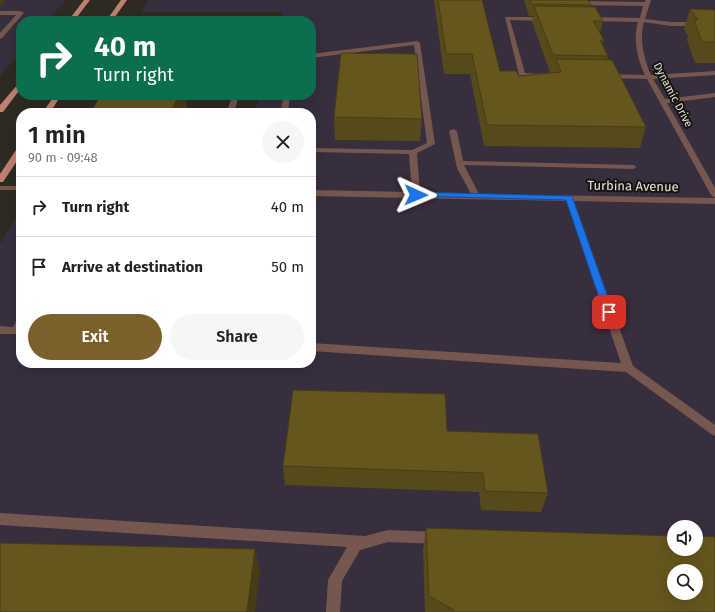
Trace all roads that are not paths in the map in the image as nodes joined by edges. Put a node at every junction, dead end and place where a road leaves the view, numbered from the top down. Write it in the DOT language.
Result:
graph roads {
  1 [pos="87,0"];
  2 [pos="124,0"];
  3 [pos="647,2"];
  4 [pos="568,4"];
  5 [pos="0,13"];
  6 [pos="18,16"];
  7 [pos="75,16"];
  8 [pos="113,16"];
  9 [pos="16,19"];
  10 [pos="553,19"];
  11 [pos="583,19"];
  12 [pos="642,20"];
  13 [pos="715,24"];
  14 [pos="0,37"];
  15 [pos="316,55"];
  16 [pos="715,73"];
  17 [pos="544,75"];
  18 [pos="596,76"];
  19 [pos="649,77"];
  20 [pos="16,90"];
  21 [pos="715,95"];
  22 [pos="663,101"];
  23 [pos="0,110"];
  24 [pos="454,131"];
  25 [pos="316,150"];
  26 [pos="413,152"];
  27 [pos="16,156"];
  28 [pos="460,163"];
  29 [pos="633,167"];
  30 [pos="705,177"];
  31 [pos="715,177"];
  32 [pos="0,180"];
  33 [pos="0,188"];
  34 [pos="16,188"];
  35 [pos="316,193"];
  36 [pos="416,195"];
  37 [pos="715,195"];
  38 [pos="476,196"];
  39 [pos="569,198"];
  40 [pos="715,201"];
  41 [pos="0,330"];
  42 [pos="16,331"];
  43 [pos="316,347"];
  44 [pos="628,368"];
  45 [pos="715,430"];
  46 [pos="0,519"];
  47 [pos="452,538"];
  48 [pos="366,542"];
  49 [pos="333,612"];
  1 -- 7 [label="main road"];
  2 -- 8 [label="main road"];
  3 -- 4 [label="street"];
  3 -- 12 [label="street, Dynamic Drive"];
  5 -- 6 [label="street"];
  9 -- 14 [label="street"];
  10 -- 17 [label="street"];
  11 -- 12 [label="street"];
  12 -- 13 [label="street"];
  12 -- 19 [label="street, Dynamic Drive"];
  15 -- 26 [label="street"];
  16 -- 19 [label="street"];
  18 -- 19 [label="street"];
  19 -- 22 [label="street, Dynamic Drive"];
  20 -- 23 [label="main road"];
  21 -- 22 [label="street"];
  22 -- 30 [label="street, Dynamic Drive"];
  24 -- 28 [label="street"];
  25 -- 26 [label="street"];
  26 -- 36 [label="street"];
  27 -- 32 [label="main road"];
  28 -- 29 [label="street"];
  28 -- 38 [label="street"];
  30 -- 31 [label="street"];
  30 -- 37 [label="street, Dynamic Drive"];
  33 -- 34 [label="street"];
  35 -- 36 [label="street, Turbina Avenue"];
  36 -- 38 [label="street, Turbina Avenue"];
  38 -- 39 [label="street, Turbina Avenue"];
  39 -- 40 [label="street, Turbina Avenue"];
  39 -- 44 [label="street"];
  41 -- 42 [label="street"];
  43 -- 44 [label="street"];
  44 -- 45 [label="street"];
  46 -- 48 [label="street"];
  47 -- 48 [label="street"];
  48 -- 49 [label="street"];
}
